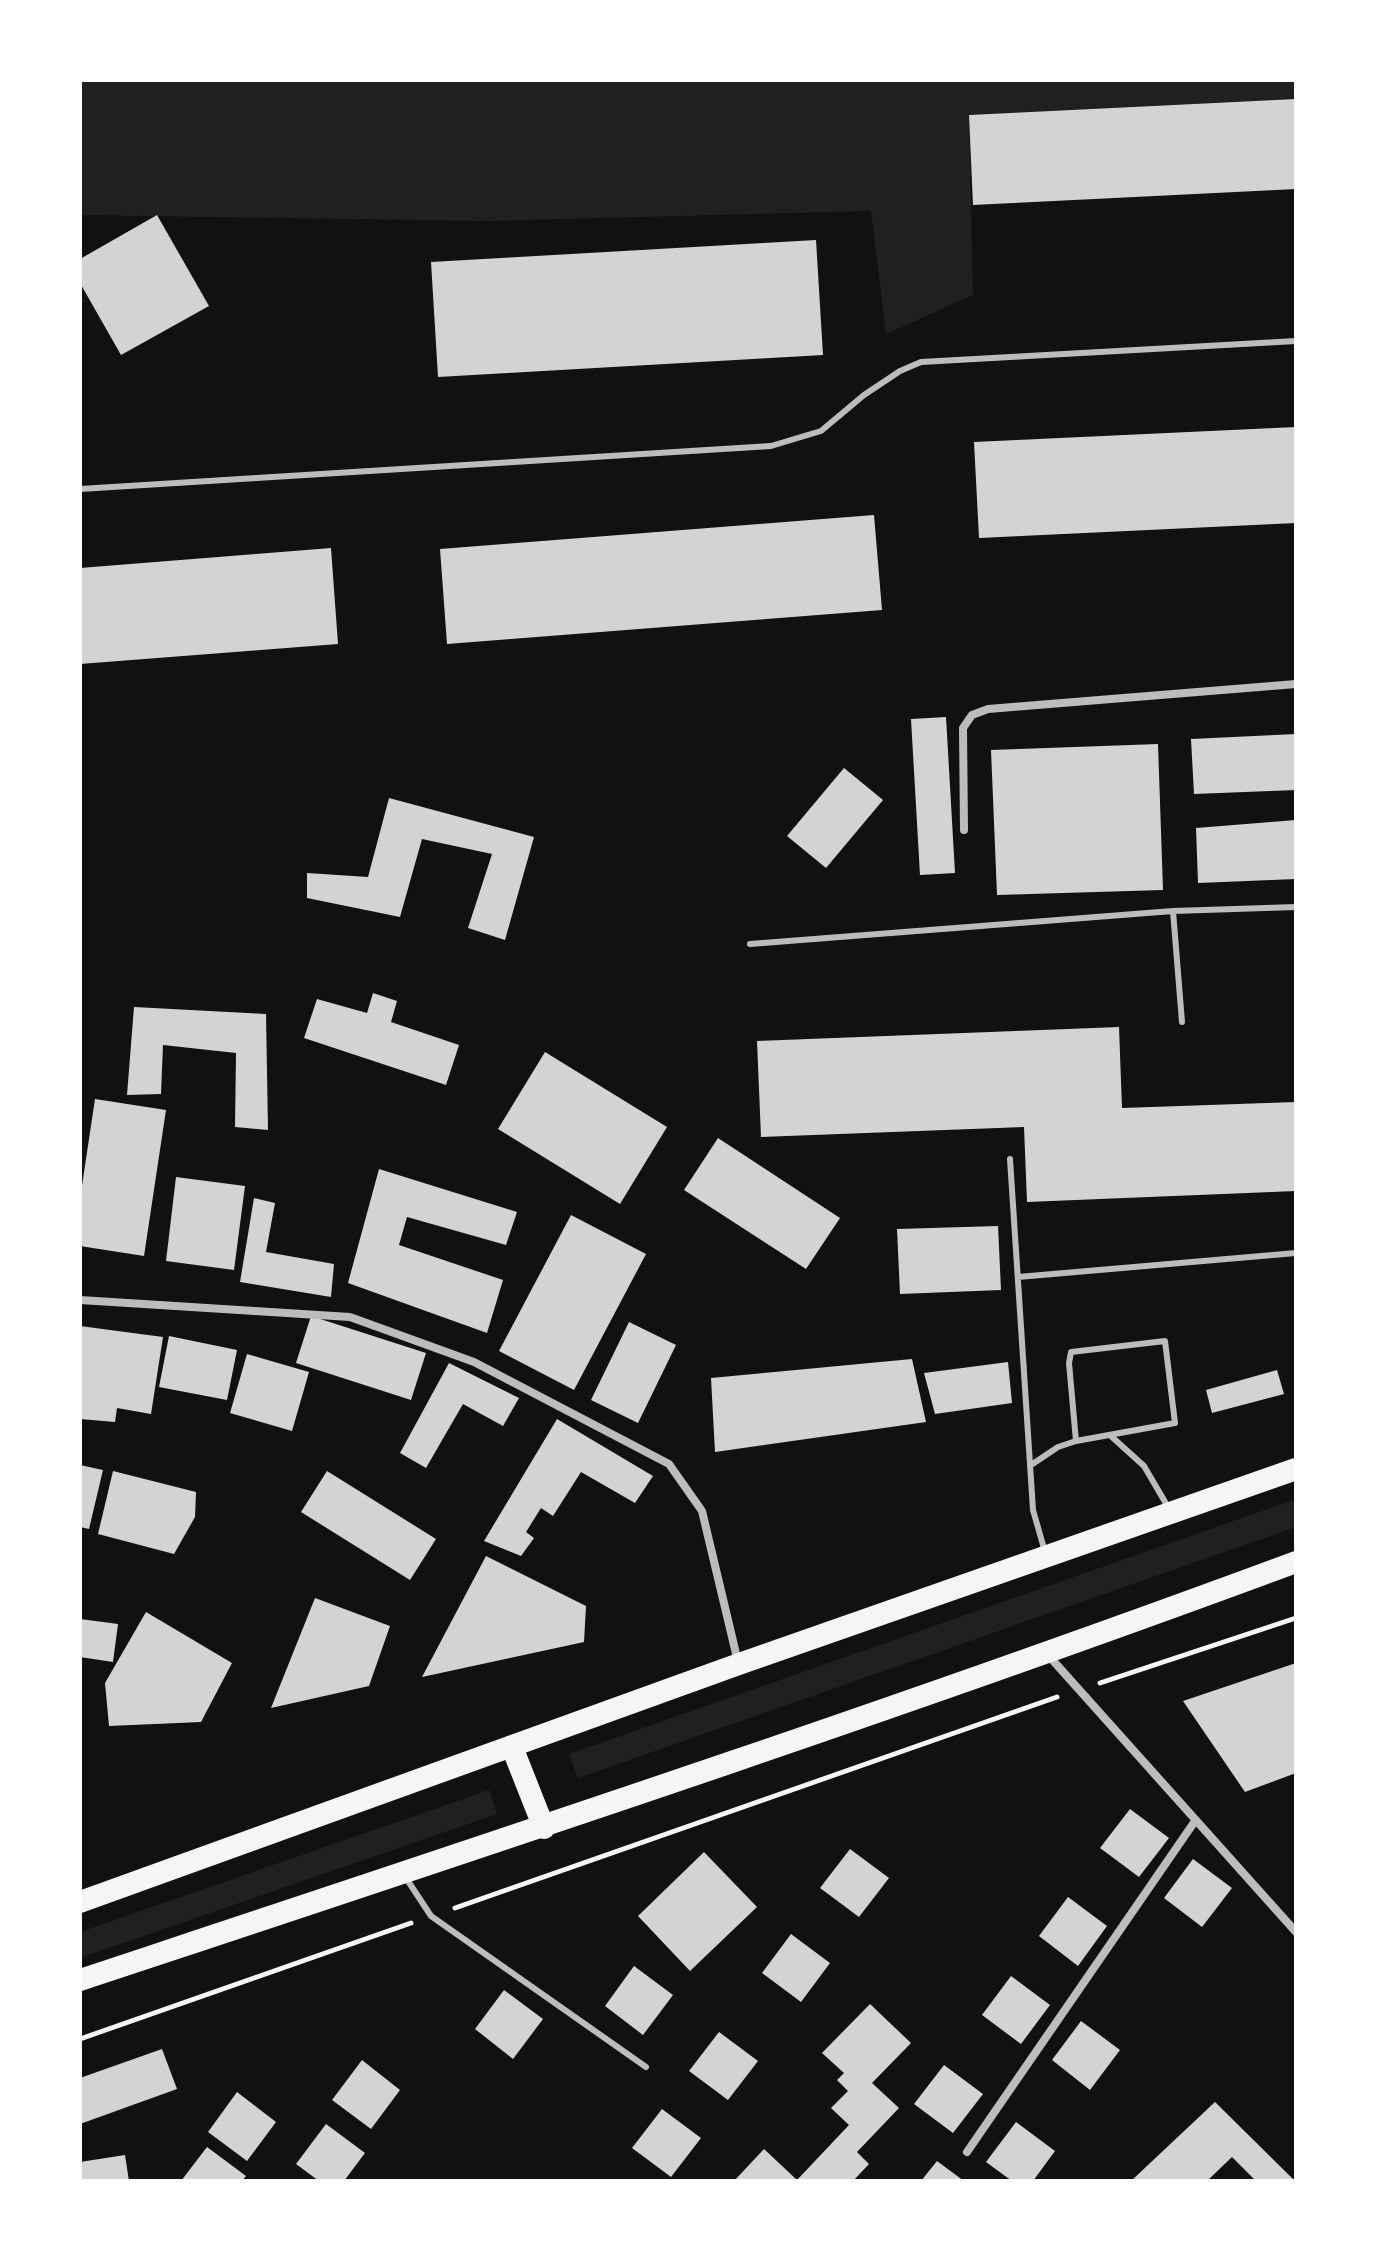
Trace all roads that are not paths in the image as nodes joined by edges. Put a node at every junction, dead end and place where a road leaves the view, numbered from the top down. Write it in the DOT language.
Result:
graph roads {
  1 [pos="1296,341"];
  2 [pos="80,489"];
  3 [pos="1296,684"];
  4 [pos="964,830"];
  5 [pos="1296,907"];
  6 [pos="1173,911"];
  7 [pos="750,944"];
  8 [pos="1182,1022"];
  9 [pos="1010,1159"];
  10 [pos="1296,1253"];
  11 [pos="1018,1277"];
  12 [pos="80,1300"];
  13 [pos="1112,1437"];
  14 [pos="1076,1441"];
  15 [pos="1031,1465"];
  16 [pos="1296,1469"];
  17 [pos="1172,1514"];
  18 [pos="1047,1559"];
  19 [pos="1296,1562"];
  20 [pos="1047,1654"];
  21 [pos="739,1664"];
  22 [pos="512,1747"];
  23 [pos="1195,1821"];
  24 [pos="544,1828"];
  25 [pos="403,1873"];
  26 [pos="80,1902"];
  27 [pos="1296,1932"];
  28 [pos="80,1980"];
  29 [pos="646,2067"];
  30 [pos="967,2152"];
  1 -- 2 [label="lane"];
  3 -- 4 [label="street"];
  5 -- 6 [label="lane"];
  6 -- 7 [label="lane"];
  6 -- 8 [label="lane"];
  9 -- 11 [label="lane"];
  10 -- 11 [label="lane"];
  11 -- 15 [label="lane"];
  12 -- 21 [label="street"];
  13 -- 14 [label="lane"];
  13 -- 14 [label="lane"];
  13 -- 17 [label="lane"];
  14 -- 15 [label="lane"];
  15 -- 18 [label="lane"];
  16 -- 17 [label="highway"];
  17 -- 18 [label="highway"];
  18 -- 21 [label="highway"];
  19 -- 20 [label="highway"];
  20 -- 23 [label="street"];
  20 -- 24 [label="highway"];
  21 -- 22 [label="highway"];
  22 -- 24 [label="highway"];
  22 -- 26 [label="highway"];
  23 -- 27 [label="street"];
  23 -- 30 [label="street"];
  24 -- 25 [label="highway"];
  25 -- 28 [label="highway"];
  25 -- 29 [label="lane"];
}
